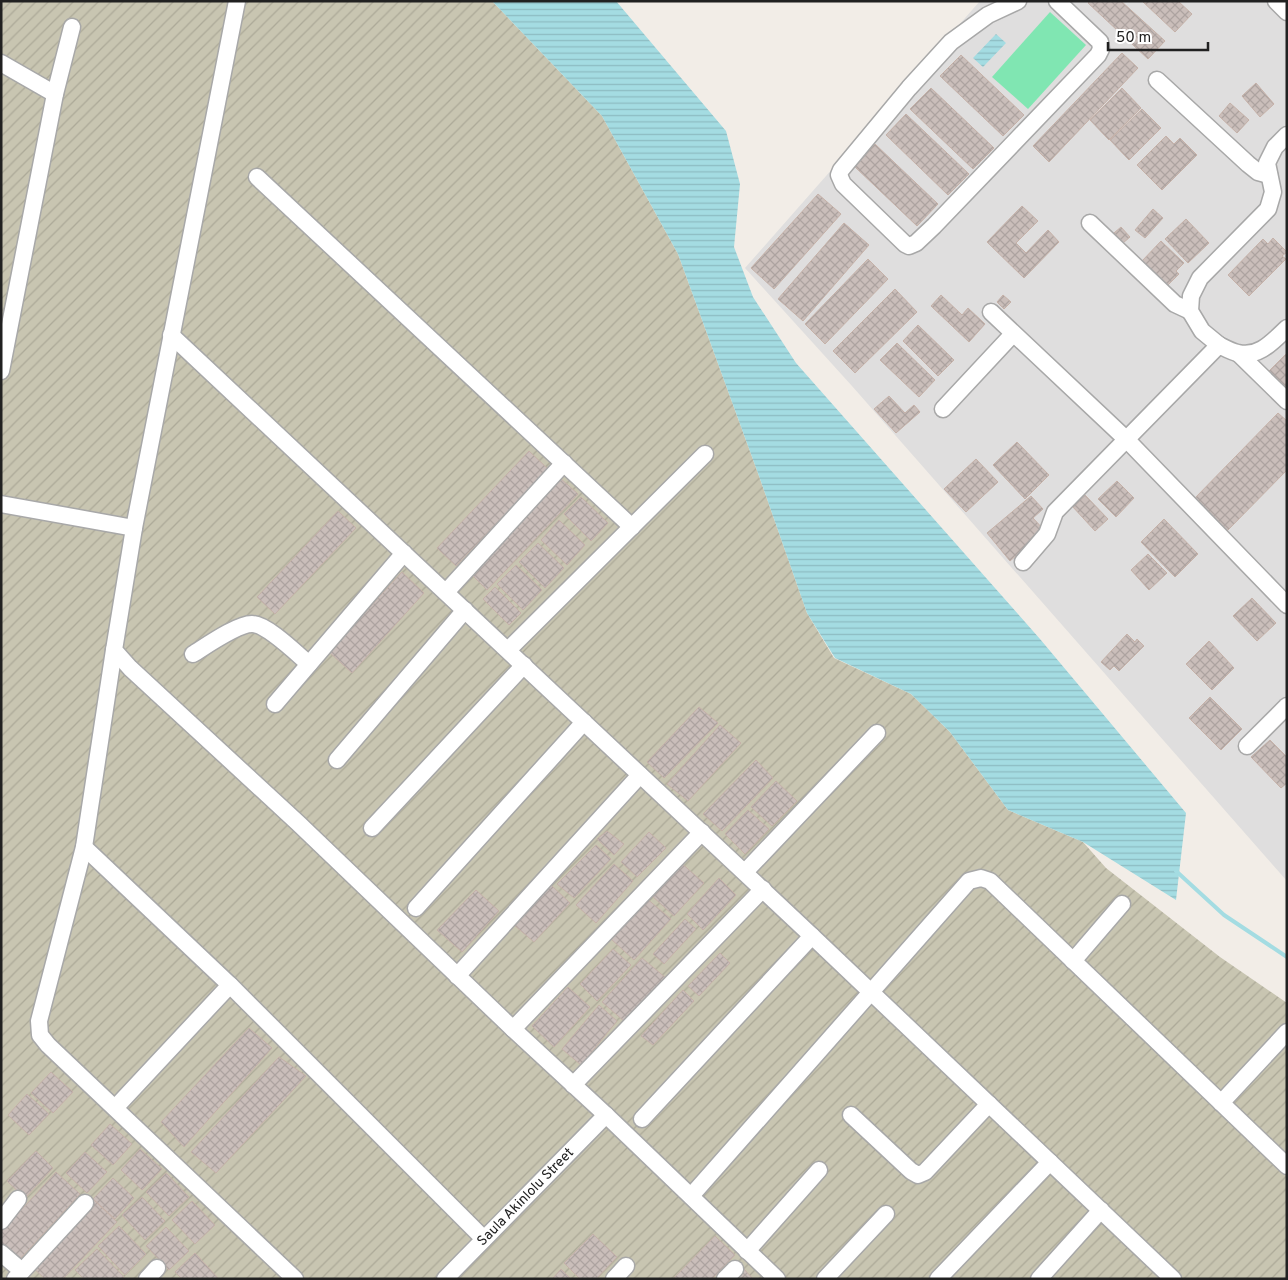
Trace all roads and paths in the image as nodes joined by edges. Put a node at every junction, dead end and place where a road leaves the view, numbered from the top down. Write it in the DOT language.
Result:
graph roads {
  1 [pos="238,1"];
  2 [pos="1018,1"];
  3 [pos="1057,1"];
  4 [pos="1276,1"];
  5 [pos="1287,12"];
  6 [pos="72,27"];
  7 [pos="1,63"];
  8 [pos="1157,80"];
  9 [pos="55,94"];
  10 [pos="1287,135"];
  11 [pos="1268,175"];
  12 [pos="256,177"];
  13 [pos="1090,222"];
  14 [pos="1190,311"];
  15 [pos="991,312"];
  16 [pos="1287,328"];
  17 [pos="1013,334"];
  18 [pos="172,335"];
  19 [pos="4,342"];
  20 [pos="1219,345"];
  21 [pos="1239,354"];
  22 [pos="1,371"];
  23 [pos="1287,401"];
  24 [pos="943,409"];
  25 [pos="1127,440"];
  26 [pos="705,454"];
  27 [pos="564,464"];
  28 [pos="1,504"];
  29 [pos="632,527"];
  30 [pos="134,528"];
  31 [pos="404,553"];
  32 [pos="1023,562"];
  33 [pos="447,591"];
  34 [pos="1287,605"];
  35 [pos="465,610"];
  36 [pos="114,650"];
  37 [pos="508,650"];
  38 [pos="193,654"];
  39 [pos="309,664"];
  40 [pos="524,665"];
  41 [pos="274,704"];
  42 [pos="1287,706"];
  43 [pos="584,722"];
  44 [pos="877,733"];
  45 [pos="1247,746"];
  46 [pos="337,760"];
  47 [pos="640,775"];
  48 [pos="372,828"];
  49 [pos="702,832"];
  50 [pos="84,848"];
  51 [pos="744,872"];
  52 [pos="762,889"];
  53 [pos="1122,904"];
  54 [pos="416,908"];
  55 [pos="812,936"];
  56 [pos="1073,962"];
  57 [pos="457,976"];
  58 [pos="230,986"];
  59 [pos="871,991"];
  60 [pos="513,1030"];
  61 [pos="1287,1032"];
  62 [pos="573,1085"];
  63 [pos="1221,1103"];
  64 [pos="989,1104"];
  65 [pos="116,1108"];
  66 [pos="851,1115"];
  67 [pos="606,1116"];
  68 [pos="642,1119"];
  69 [pos="1050,1162"];
  70 [pos="1287,1166"];
  71 [pos="819,1170"];
  72 [pos="691,1196"];
  73 [pos="18,1198"];
  74 [pos="85,1203"];
  75 [pos="1101,1210"];
  76 [pos="886,1214"];
  77 [pos="1,1221"];
  78 [pos="484,1239"];
  79 [pos="748,1251"];
  80 [pos="1,1253"];
  81 [pos="626,1266"];
  82 [pos="1155,1273"];
  83 [pos="18,1275"];
  84 [pos="295,1279"];
  85 [pos="445,1279"];
  86 [pos="614,1279"];
  87 [pos="776,1279"];
  88 [pos="825,1279"];
  89 [pos="938,1279"];
  90 [pos="1039,1279"];
  91 [pos="1173,1279"];
  1 -- 18 [label="street"];
  2 -- 3 [label="street"];
  4 -- 5 [label="street"];
  6 -- 9 [label="street"];
  7 -- 9 [label="street"];
  8 -- 11 [label="street"];
  9 -- 19 [label="street"];
  10 -- 11 [label="street"];
  11 -- 14 [label="street"];
  12 -- 27 [label="street"];
  13 -- 14 [label="street"];
  14 -- 20 [label="street"];
  15 -- 17 [label="street"];
  16 -- 21 [label="street"];
  17 -- 24 [label="street"];
  17 -- 25 [label="street"];
  18 -- 30 [label="street"];
  18 -- 31 [label="street"];
  19 -- 22 [label="street"];
  20 -- 21 [label="street"];
  20 -- 25 [label="street"];
  21 -- 23 [label="street"];
  25 -- 32 [label="street"];
  25 -- 34 [label="street"];
  26 -- 29 [label="street"];
  27 -- 29 [label="street"];
  27 -- 33 [label="street"];
  28 -- 30 [label="street"];
  29 -- 37 [label="street"];
  30 -- 36 [label="street"];
  31 -- 33 [label="street"];
  31 -- 39 [label="street"];
  33 -- 35 [label="street"];
  35 -- 37 [label="street"];
  35 -- 46 [label="street"];
  36 -- 50 [label="street"];
  36 -- 57 [label="street"];
  37 -- 40 [label="street"];
  38 -- 39 [label="street"];
  39 -- 41 [label="street"];
  40 -- 43 [label="street"];
  40 -- 48 [label="street"];
  42 -- 45 [label="street"];
  43 -- 47 [label="street"];
  43 -- 54 [label="street"];
  44 -- 51 [label="street"];
  47 -- 49 [label="street"];
  47 -- 57 [label="street"];
  49 -- 51 [label="street"];
  49 -- 60 [label="street"];
  50 -- 58 [label="street"];
  50 -- 65 [label="street"];
  51 -- 52 [label="street"];
  52 -- 55 [label="street"];
  52 -- 62 [label="street"];
  53 -- 56 [label="street"];
  55 -- 59 [label="street"];
  55 -- 68 [label="street"];
  56 -- 59 [label="street"];
  56 -- 63 [label="street"];
  57 -- 60 [label="street"];
  58 -- 65 [label="street"];
  58 -- 78 [label="street"];
  59 -- 64 [label="street"];
  59 -- 72 [label="street"];
  60 -- 62 [label="street"];
  61 -- 63 [label="street"];
  62 -- 67 [label="street"];
  63 -- 70 [label="street"];
  64 -- 66 [label="street"];
  64 -- 69 [label="street"];
  65 -- 84 [label="street"];
  67 -- 72 [label="street"];
  67 -- 78 [label="street, Saula Akinlolu Street"];
  69 -- 75 [label="street"];
  69 -- 89 [label="street"];
  71 -- 79 [label="street"];
  72 -- 79 [label="street"];
  73 -- 77 [label="street"];
  74 -- 83 [label="street"];
  75 -- 82 [label="street"];
  75 -- 90 [label="street"];
  76 -- 88 [label="street"];
  78 -- 85 [label="street, Saula Akinlolu Street"];
  79 -- 87 [label="street"];
  80 -- 83 [label="street"];
  81 -- 86 [label="street"];
  82 -- 91 [label="street"];
}
